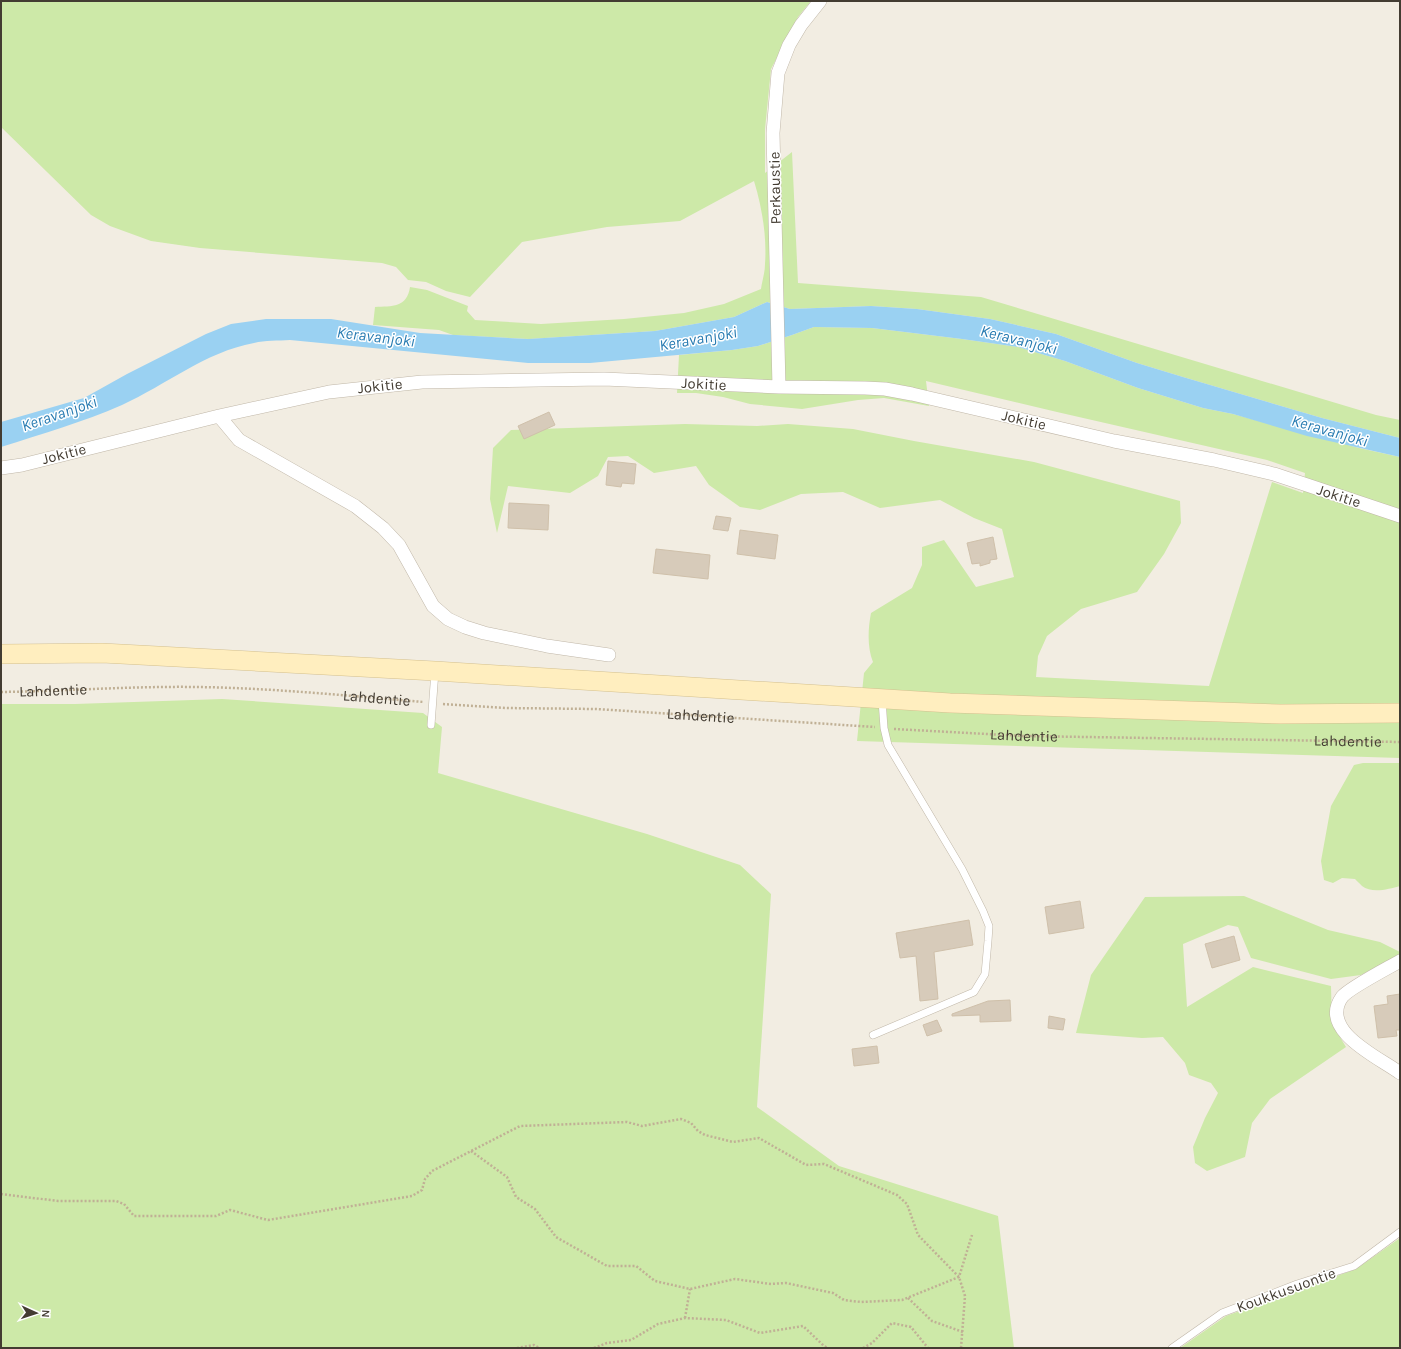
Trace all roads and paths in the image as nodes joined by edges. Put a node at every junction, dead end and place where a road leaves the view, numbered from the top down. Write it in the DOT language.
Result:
graph roads {
  1 [pos="820,1"];
  2 [pos="779,387"];
  3 [pos="219,416"];
  4 [pos="1,468"];
  5 [pos="1400,516"];
  6 [pos="1,654"];
  7 [pos="609,655"];
  8 [pos="435,671"];
  9 [pos="1,692"];
  10 [pos="882,698"];
  11 [pos="433,703"];
  12 [pos="1400,713"];
  13 [pos="431,725"];
  14 [pos="884,728"];
  15 [pos="1400,742"];
  16 [pos="1400,961"];
  17 [pos="873,1035"];
  18 [pos="1400,1073"];
  19 [pos="471,1151"];
  20 [pos="1,1194"];
  21 [pos="1400,1232"];
  22 [pos="972,1235"];
  23 [pos="959,1277"];
  24 [pos="690,1289"];
  25 [pos="908,1297"];
  26 [pos="685,1318"];
  27 [pos="962,1332"];
  28 [pos="517,1348"];
  29 [pos="539,1348"];
  30 [pos="594,1348"];
  31 [pos="828,1348"];
  32 [pos="863,1348"];
  33 [pos="928,1348"];
  34 [pos="962,1348"];
  35 [pos="1172,1348"];
  1 -- 2 [label="street, Perkaustie"];
  2 -- 3 [label="street, Jokitie"];
  2 -- 5 [label="street, Jokitie"];
  3 -- 4 [label="street, Jokitie"];
  3 -- 7 [label="street"];
  6 -- 8 [label="main road, Lahdentie"];
  8 -- 10 [label="main road, Lahdentie"];
  8 -- 11 [label="lane"];
  9 -- 11 [label="path, Lahdentie"];
  10 -- 12 [label="main road, Lahdentie"];
  10 -- 14 [label="lane"];
  11 -- 13 [label="lane"];
  11 -- 14 [label="path, Lahdentie"];
  14 -- 15 [label="path, Lahdentie"];
  14 -- 17 [label="lane"];
  16 -- 18 [label="street"];
  19 -- 20 [label="path"];
  19 -- 23 [label="path"];
  19 -- 24 [label="path"];
  21 -- 35 [label="lane, Koukkusuontie"];
  22 -- 23 [label="path"];
  23 -- 25 [label="path"];
  23 -- 27 [label="path"];
  24 -- 25 [label="path"];
  24 -- 26 [label="path"];
  25 -- 27 [label="path"];
  26 -- 30 [label="path"];
  26 -- 31 [label="path"];
  27 -- 34 [label="path"];
  28 -- 29 [label="path"];
  32 -- 33 [label="path"];
}
